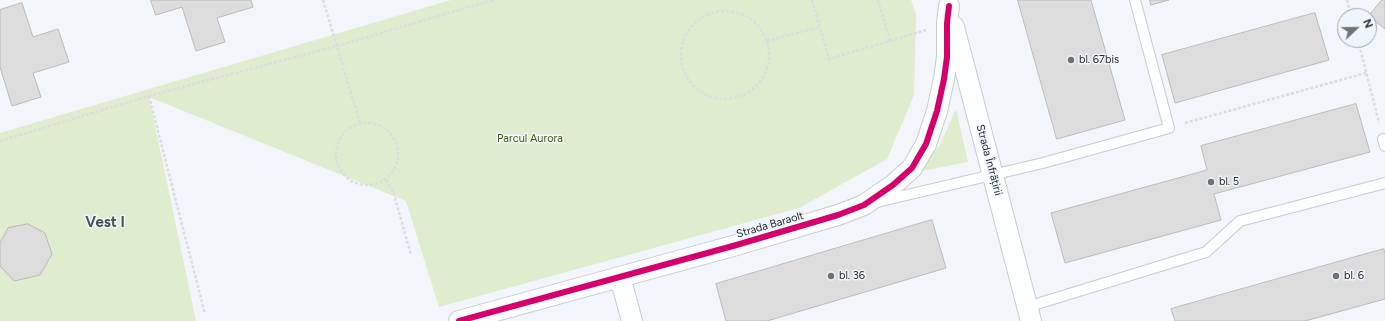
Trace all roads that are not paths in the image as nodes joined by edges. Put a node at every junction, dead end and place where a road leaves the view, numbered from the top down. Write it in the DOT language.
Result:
graph roads {
  1 [pos="1135,0"];
  2 [pos="947,10"];
  3 [pos="993,175"];
  4 [pos="1385,183"];
  5 [pos="864,205"];
  6 [pos="620,277"];
  7 [pos="1029,314"];
  8 [pos="459,321"];
  9 [pos="632,321"];
  1 -- 3 [label="lane"];
  2 -- 3 [label="street, Strada Înfrățirii"];
  2 -- 5 [label="street, Strada Baraolt"];
  3 -- 5 [label="lane"];
  3 -- 7 [label="street, Strada Înfrățirii"];
  4 -- 7 [label="lane"];
  5 -- 6 [label="street, Strada Baraolt"];
  6 -- 8 [label="street, Strada Baraolt"];
  6 -- 9 [label="street"];
}
